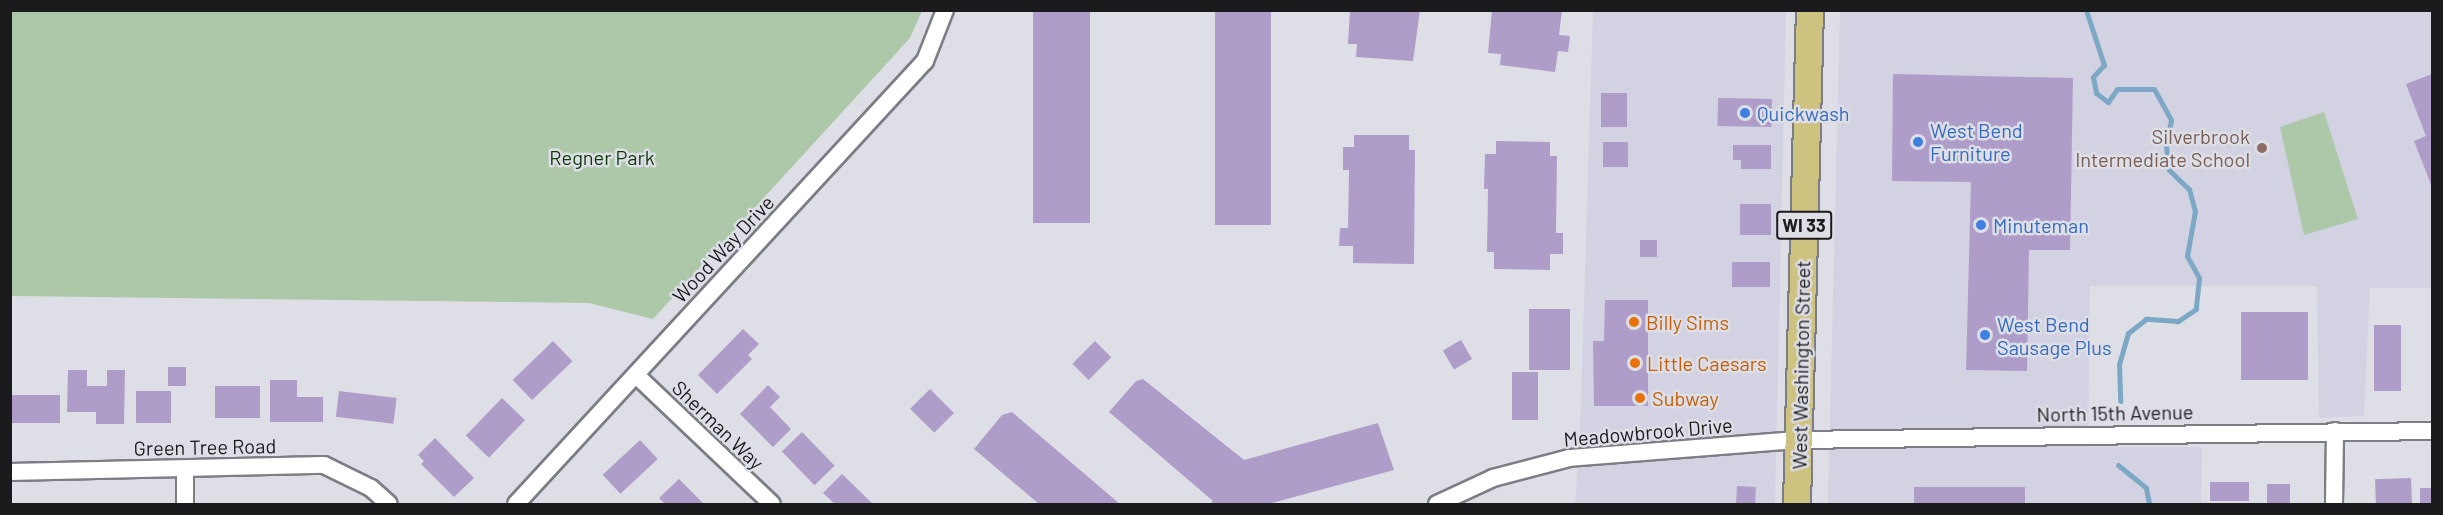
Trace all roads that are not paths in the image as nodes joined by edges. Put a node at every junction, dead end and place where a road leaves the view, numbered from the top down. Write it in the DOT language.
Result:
graph roads {
  1 [pos="945,10"];
  2 [pos="1810,10"];
  3 [pos="636,375"];
  4 [pos="2335,431"];
  5 [pos="2433,431"];
  6 [pos="1798,440"];
  7 [pos="185,469"];
  8 [pos="10,472"];
  9 [pos="185,504"];
  10 [pos="389,504"];
  11 [pos="516,504"];
  12 [pos="772,504"];
  13 [pos="1437,504"];
  14 [pos="1797,504"];
  15 [pos="2334,504"];
  1 -- 3 [label="street, Wood Way Drive"];
  2 -- 6 [label="main road, West Washington Street / WI 33"];
  3 -- 11 [label="street, Wood Way Drive"];
  3 -- 12 [label="street, Sherman Way"];
  4 -- 5 [label="street, North 15th Avenue"];
  4 -- 6 [label="street, North 15th Avenue"];
  4 -- 15 [label="street"];
  6 -- 13 [label="street, Meadowbrook Drive"];
  6 -- 14 [label="main road, West Washington Street / WI 33"];
  7 -- 8 [label="street, Green Tree Road"];
  7 -- 9 [label="street"];
  7 -- 10 [label="street, Green Tree Road"];
}
